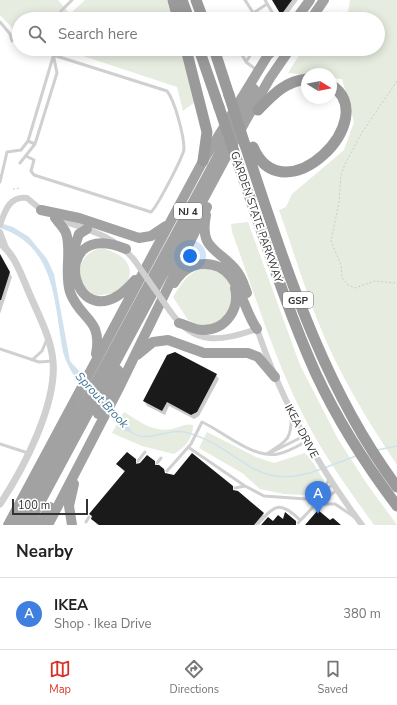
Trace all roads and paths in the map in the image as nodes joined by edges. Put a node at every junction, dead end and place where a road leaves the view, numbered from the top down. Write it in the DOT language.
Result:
graph roads {
  1 [pos="72,0"];
  2 [pos="173,0"];
  3 [pos="182,0"];
  4 [pos="196,0"];
  5 [pos="245,0"];
  6 [pos="265,0"];
  7 [pos="296,0"];
  8 [pos="310,0"];
  9 [pos="324,0"];
  10 [pos="267,4"];
  11 [pos="61,12"];
  12 [pos="176,12"];
  13 [pos="186,12"];
  14 [pos="200,12"];
  15 [pos="252,12"];
  16 [pos="255,12"];
  17 [pos="272,12"];
  18 [pos="287,12"];
  19 [pos="301,12"];
  20 [pos="316,12"];
  21 [pos="0,22"];
  22 [pos="12,41"];
  23 [pos="53,56"];
  24 [pos="53,56"];
  25 [pos="56,56"];
  26 [pos="188,56"];
  27 [pos="202,56"];
  28 [pos="216,56"];
  29 [pos="243,56"];
  30 [pos="250,56"];
  31 [pos="267,56"];
  32 [pos="274,56"];
  33 [pos="286,56"];
  34 [pos="283,60"];
  35 [pos="246,62"];
  36 [pos="260,68"];
  37 [pos="301,80"];
  38 [pos="397,81"];
  39 [pos="337,91"];
  40 [pos="258,110"];
  41 [pos="28,141"];
  42 [pos="246,142"];
  43 [pos="35,144"];
  44 [pos="26,156"];
  45 [pos="203,161"];
  46 [pos="20,163"];
  47 [pos="0,182"];
  48 [pos="20,188"];
  49 [pos="14,190"];
  50 [pos="207,205"];
  51 [pos="41,210"];
  52 [pos="55,218"];
  53 [pos="169,224"];
  54 [pos="0,225"];
  55 [pos="87,229"];
  56 [pos="0,232"];
  57 [pos="0,243"];
  58 [pos="6,248"];
  59 [pos="126,249"];
  60 [pos="147,265"];
  61 [pos="68,267"];
  62 [pos="230,275"];
  63 [pos="397,283"];
  64 [pos="157,308"];
  65 [pos="179,323"];
  66 [pos="257,329"];
  67 [pos="48,338"];
  68 [pos="0,349"];
  69 [pos="134,358"];
  70 [pos="32,360"];
  71 [pos="53,361"];
  72 [pos="104,377"];
  73 [pos="275,377"];
  74 [pos="291,412"];
  75 [pos="90,419"];
  76 [pos="306,438"];
  77 [pos="92,439"];
  78 [pos="0,444"];
  79 [pos="190,445"];
  80 [pos="145,452"];
  81 [pos="268,452"];
  82 [pos="28,453"];
  83 [pos="161,458"];
  84 [pos="138,461"];
  85 [pos="157,463"];
  86 [pos="167,471"];
  87 [pos="34,476"];
  88 [pos="329,478"];
  89 [pos="332,485"];
  90 [pos="244,486"];
  91 [pos="397,487"];
  92 [pos="235,488"];
  93 [pos="324,490"];
  94 [pos="336,491"];
  95 [pos="0,504"];
  96 [pos="318,504"];
  97 [pos="397,506"];
  98 [pos="89,517"];
  99 [pos="356,517"];
  100 [pos="86,522"];
  101 [pos="0,523"];
  102 [pos="8,525"];
  103 [pos="19,525"];
  104 [pos="28,525"];
  105 [pos="38,525"];
  106 [pos="48,525"];
  107 [pos="72,525"];
  108 [pos="257,525"];
  109 [pos="362,525"];
  1 -- 11 [label="lane"];
  2 -- 12 [label="highway"];
  3 -- 13 [label="highway"];
  4 -- 14 [label="highway"];
  5 -- 15 [label="lane"];
  6 -- 10 [label="lane"];
  7 -- 18 [label="lane"];
  8 -- 19 [label="highway"];
  9 -- 20 [label="highway"];
  10 -- 16 [label="lane"];
  10 -- 17 [label="lane"];
  21 -- 22 [label="lane"];
  23 -- 41 [label="lane"];
  24 -- 43 [label="lane"];
  25 -- 44 [label="lane"];
  26 -- 45 [label="highway"];
  27 -- 97 [label="highway, GARDEN STATE PARKWAY / GSP, bridge"];
  28 -- 42 [label="highway, GARDEN STATE PARKWAY / GSP, bridge"];
  29 -- 35 [label="lane"];
  30 -- 35 [label="lane"];
  31 -- 36 [label="highway"];
  32 -- 72 [label="highway, NJ 4"];
  33 -- 34 [label="highway, NJ 4"];
  34 -- 40 [label="highway"];
  34 -- 72 [label="highway, NJ 4"];
  35 -- 36 [label="lane"];
  36 -- 45 [label="highway"];
  37 -- 40 [label="highway"];
  38 -- 63 [label="path"];
  39 -- 42 [label="highway"];
  40 -- 50 [label="highway"];
  41 -- 43 [label="lane"];
  41 -- 47 [label="lane"];
  42 -- 91 [label="highway, GARDEN STATE PARKWAY / GSP"];
  43 -- 44 [label="lane"];
  44 -- 46 [label="lane"];
  45 -- 53 [label="highway"];
  48 -- 49 [label="path"];
  50 -- 64 [label="highway"];
  50 -- 66 [label="highway"];
  51 -- 52 [label="street"];
  51 -- 53 [label="highway"];
  51 -- 54 [label="street"];
  52 -- 55 [label="street"];
  52 -- 61 [label="highway"];
  53 -- 60 [label="highway"];
  55 -- 59 [label="street"];
  55 -- 61 [label="highway"];
  56 -- 58 [label="street"];
  57 -- 58 [label="street"];
  58 -- 67 [label="street"];
  59 -- 60 [label="highway"];
  59 -- 65 [label="street, bridge"];
  60 -- 72 [label="highway"];
  61 -- 72 [label="highway"];
  62 -- 64 [label="highway"];
  62 -- 65 [label="highway"];
  62 -- 66 [label="highway"];
  64 -- 69 [label="highway"];
  65 -- 66 [label="street"];
  66 -- 73 [label="street, IKEA DRIVE"];
  67 -- 70 [label="lane"];
  67 -- 71 [label="street"];
  68 -- 70 [label="lane"];
  69 -- 72 [label="highway"];
  69 -- 73 [label="highway"];
  70 -- 71 [label="lane"];
  71 -- 82 [label="street"];
  72 -- 75 [label="highway, NJ 4"];
  72 -- 75 [label="highway"];
  72 -- 87 [label="highway"];
  73 -- 74 [label="street, IKEA DRIVE"];
  74 -- 76 [label="street, IKEA DRIVE"];
  74 -- 81 [label="lane"];
  75 -- 77 [label="highway"];
  75 -- 103 [label="highway, NJ 4"];
  75 -- 104 [label="highway, NJ 4"];
  75 -- 105 [label="highway"];
  76 -- 81 [label="lane"];
  76 -- 81 [label="lane"];
  76 -- 88 [label="street, IKEA DRIVE"];
  77 -- 106 [label="highway"];
  77 -- 107 [label="highway"];
  78 -- 82 [label="lane"];
  79 -- 81 [label="lane"];
  79 -- 86 [label="lane"];
  79 -- 90 [label="lane"];
  80 -- 84 [label="lane"];
  82 -- 95 [label="street"];
  83 -- 85 [label="lane"];
  87 -- 101 [label="highway"];
  87 -- 102 [label="highway"];
  88 -- 89 [label="street, IKEA DRIVE"];
  88 -- 93 [label="lane"];
  89 -- 93 [label="lane"];
  89 -- 94 [label="street, IKEA DRIVE"];
  90 -- 92 [label="lane"];
  90 -- 93 [label="lane"];
  94 -- 96 [label="lane"];
  94 -- 99 [label="street, IKEA DRIVE"];
  96 -- 99 [label="lane"];
  96 -- 108 [label="lane"];
  98 -- 100 [label="lane"];
  99 -- 109 [label="street, IKEA DRIVE"];
}
